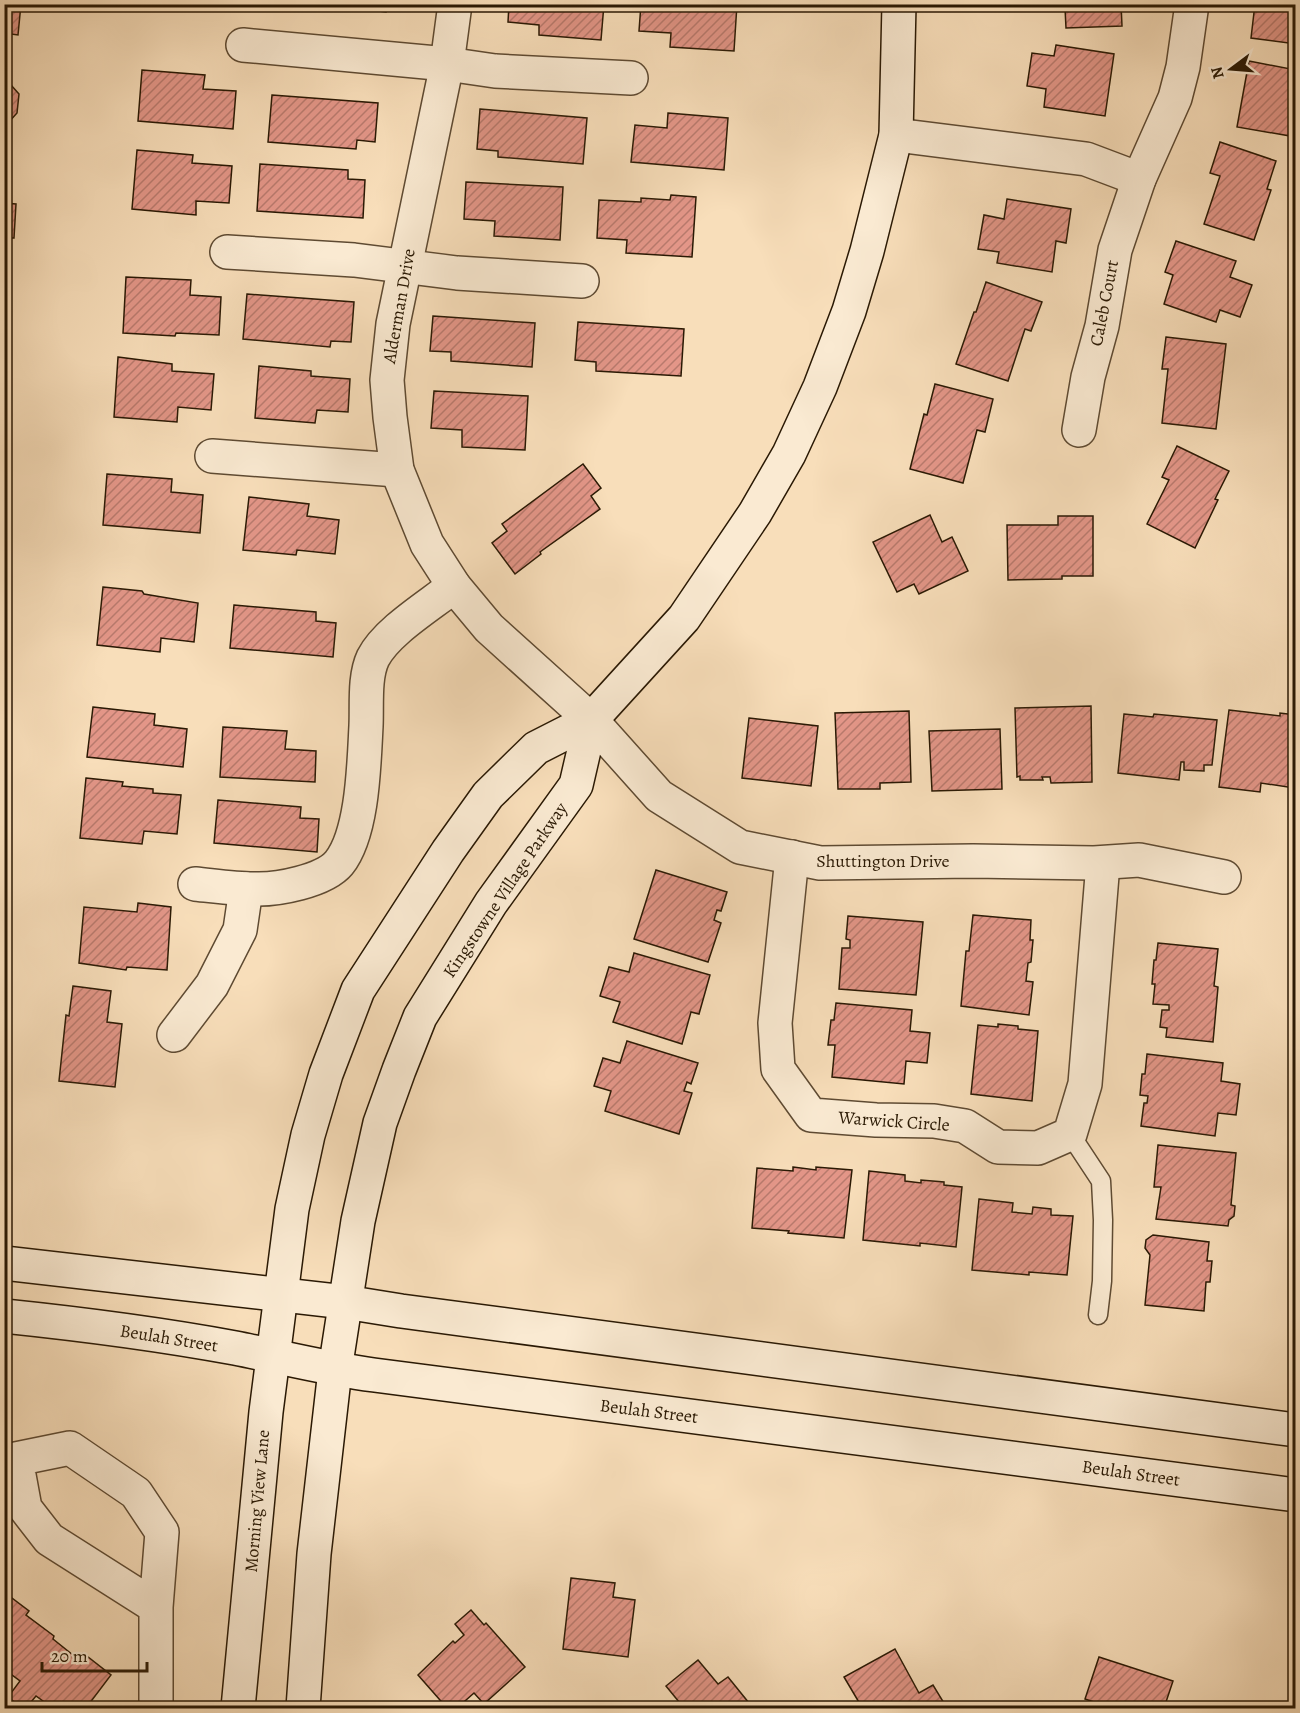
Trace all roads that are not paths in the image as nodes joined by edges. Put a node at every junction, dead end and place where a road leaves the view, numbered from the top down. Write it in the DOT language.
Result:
graph roads {
  1 [pos="455,4"];
  2 [pos="899,4"];
  3 [pos="1192,4"];
  4 [pos="243,45"];
  5 [pos="447,64"];
  6 [pos="631,78"];
  7 [pos="896,135"];
  8 [pos="1139,179"];
  9 [pos="227,252"];
  10 [pos="405,267"];
  11 [pos="582,281"];
  12 [pos="1079,430"];
  13 [pos="212,456"];
  14 [pos="398,470"];
  15 [pos="454,586"];
  16 [pos="591,720"];
  17 [pos="792,857"];
  18 [pos="1103,863"];
  19 [pos="1224,876"];
  20 [pos="195,884"];
  21 [pos="246,889"];
  22 [pos="174,1035"];
  23 [pos="1070,1134"];
  24 [pos="4,1263"];
  25 [pos="280,1294"];
  26 [pos="345,1302"];
  27 [pos="1098,1315"];
  28 [pos="4,1316"];
  29 [pos="273,1356"];
  30 [pos="335,1370"];
  31 [pos="1296,1430"];
  32 [pos="1296,1495"];
  33 [pos="156,1607"];
  34 [pos="156,1708"];
  35 [pos="238,1708"];
  36 [pos="303,1708"];
  1 -- 5 [label="street, Alderman Drive"];
  2 -- 7 [label="street, Kingstowne Village Parkway"];
  3 -- 8 [label="street, Caleb Court"];
  4 -- 5 [label="street"];
  5 -- 6 [label="street"];
  5 -- 10 [label="street, Alderman Drive"];
  7 -- 8 [label="street"];
  7 -- 16 [label="street, Kingstowne Village Parkway"];
  8 -- 12 [label="street, Caleb Court"];
  9 -- 10 [label="street"];
  10 -- 11 [label="street"];
  10 -- 14 [label="street, Alderman Drive"];
  13 -- 14 [label="street"];
  14 -- 15 [label="street, Alderman Drive"];
  15 -- 16 [label="street, Alderman Drive"];
  15 -- 21 [label="street"];
  16 -- 17 [label="street, Shuttington Drive"];
  16 -- 25 [label="street, Kingstowne Village Parkway"];
  16 -- 26 [label="street, Kingstowne Village Parkway"];
  17 -- 18 [label="street, Shuttington Drive"];
  17 -- 23 [label="street, Warwick Circle"];
  18 -- 19 [label="street, Shuttington Drive"];
  18 -- 23 [label="street"];
  20 -- 21 [label="street"];
  21 -- 22 [label="street"];
  23 -- 27 [label="lane"];
  24 -- 25 [label="street"];
  25 -- 26 [label="street"];
  25 -- 29 [label="street, Morning View Lane"];
  26 -- 30 [label="street, Kingstowne Village Parkway"];
  26 -- 31 [label="street"];
  28 -- 29 [label="street, Beulah Street"];
  29 -- 30 [label="street, Beulah Street"];
  29 -- 35 [label="street, Morning View Lane"];
  30 -- 32 [label="street, Beulah Street"];
  30 -- 36 [label="street"];
  33 -- 33 [label="street"];
  33 -- 34 [label="street"];
}
